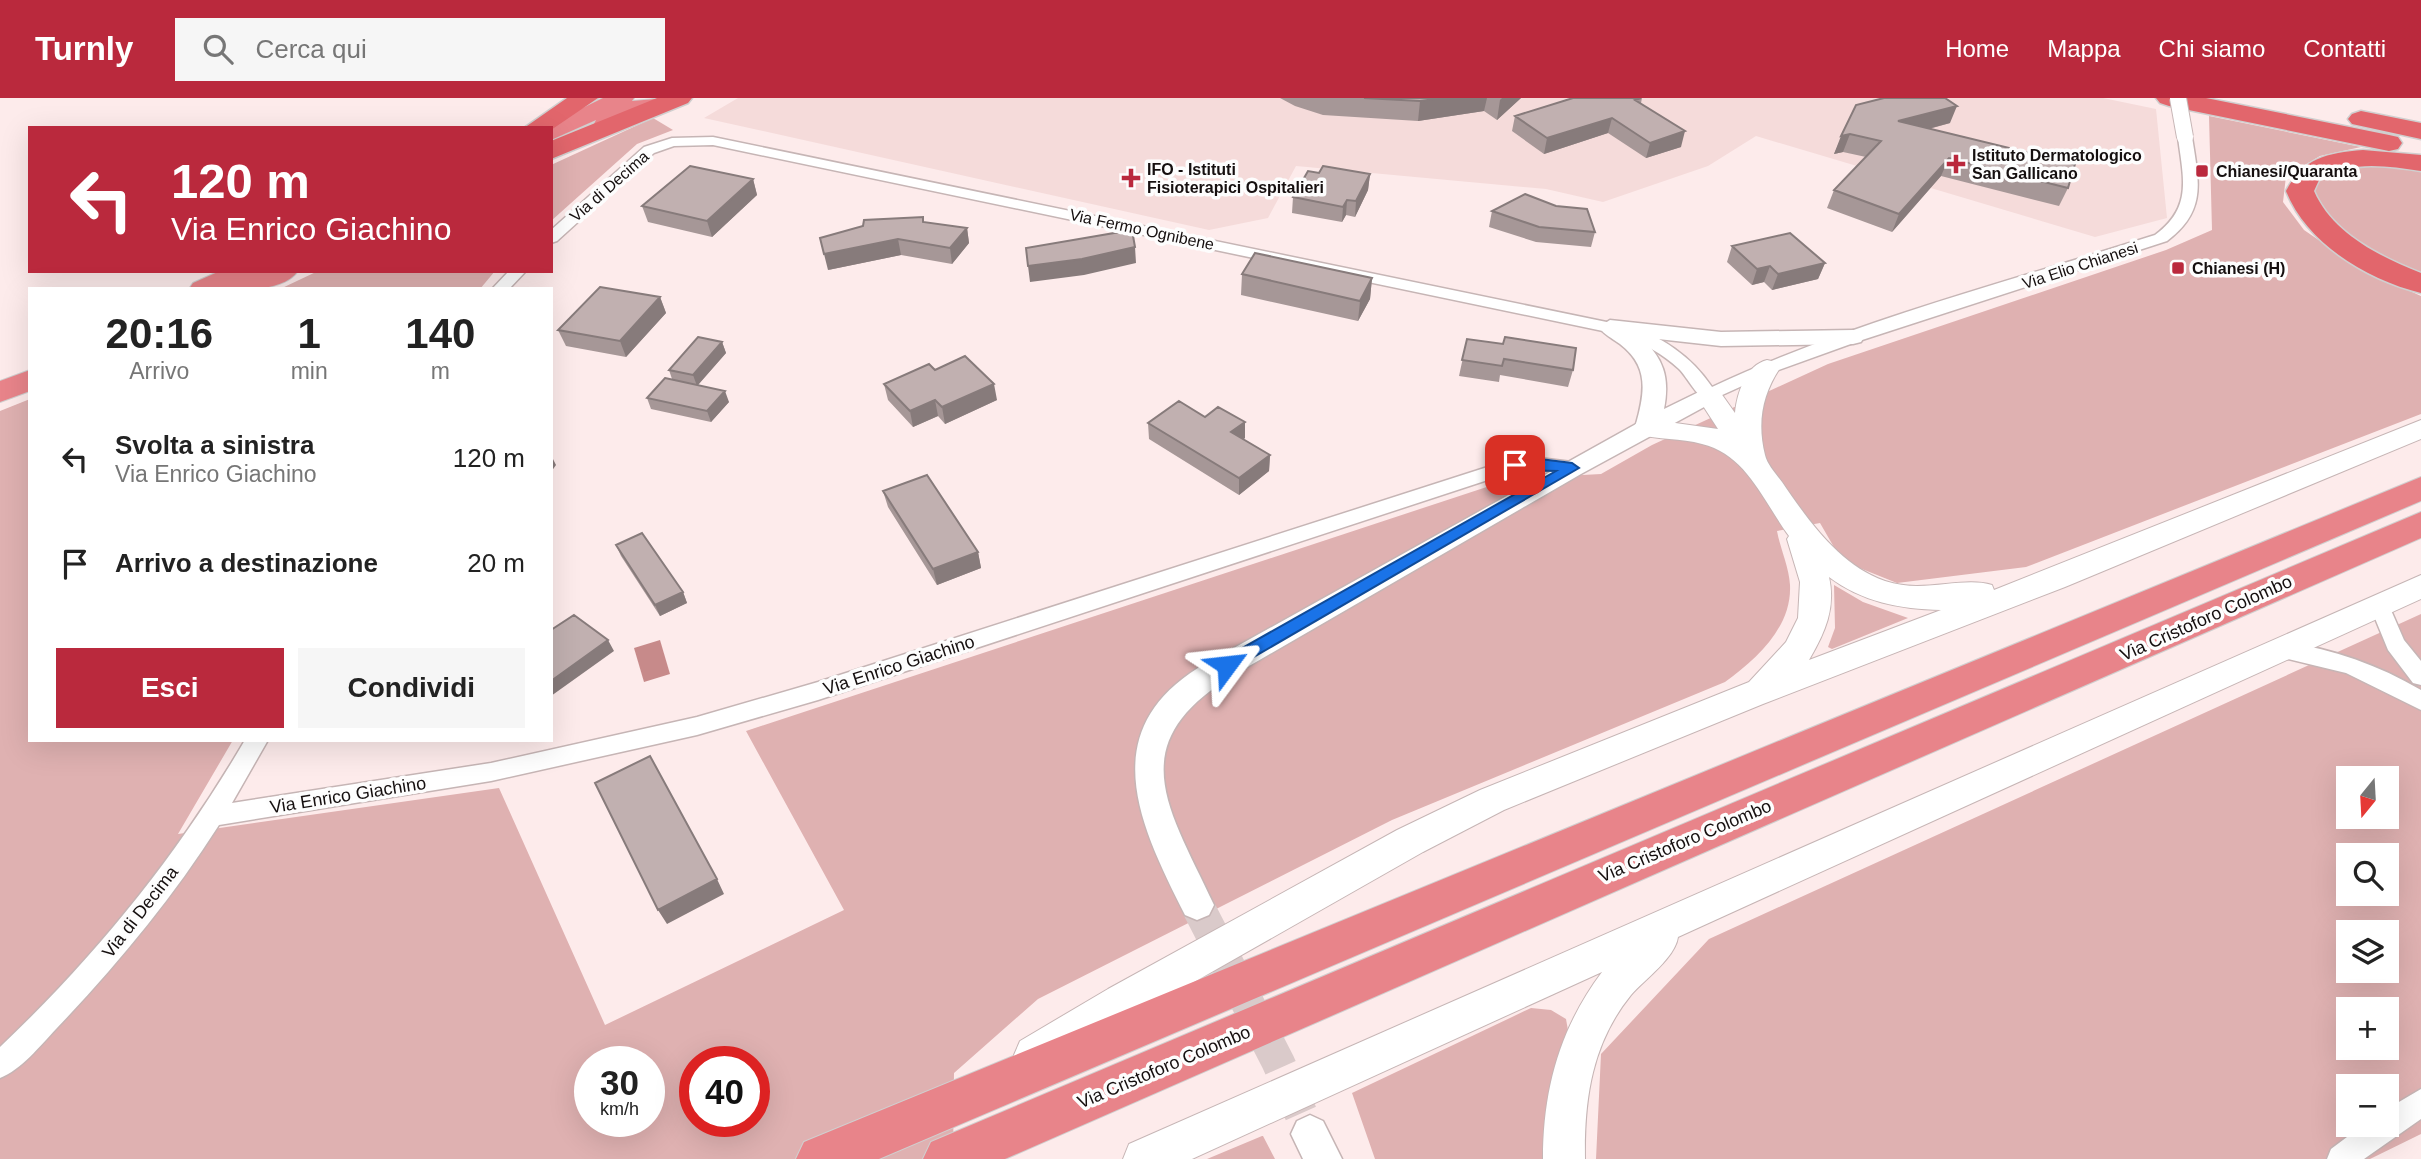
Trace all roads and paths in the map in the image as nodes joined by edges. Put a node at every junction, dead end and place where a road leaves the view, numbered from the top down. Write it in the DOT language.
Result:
graph roads {
  1 [pos="585,98"];
  2 [pos="622,98"];
  3 [pos="656,98"];
  4 [pos="679,98"];
  5 [pos="2169,98"];
  6 [pos="2178,98"];
  7 [pos="2256,98"];
  8 [pos="2343,98"];
  9 [pos="2421,111"];
  10 [pos="540,126"];
  11 [pos="2421,131"];
  12 [pos="553,132"];
  13 [pos="672,142"];
  14 [pos="553,149"];
  15 [pos="553,149"];
  16 [pos="2421,150"];
  17 [pos="2421,163"];
  18 [pos="553,236"];
  19 [pos="240,273"];
  20 [pos="279,273"];
  21 [pos="516,273"];
  22 [pos="2421,284"];
  23 [pos="209,287"];
  24 [pos="248,287"];
  25 [pos="502,287"];
  26 [pos="1610,327"];
  27 [pos="1853,337"];
  28 [pos="28,362"];
  29 [pos="1767,368"];
  30 [pos="0,374"];
  31 [pos="28,381"];
  32 [pos="0,393"];
  33 [pos="1709,395"];
  34 [pos="1647,428"];
  35 [pos="2421,429"];
  36 [pos="1751,457"];
  37 [pos="1572,468"];
  38 [pos="2421,488"];
  39 [pos="2421,524"];
  40 [pos="1799,531"];
  41 [pos="2054,579"];
  42 [pos="2421,586"];
  43 [pos="2380,606"];
  44 [pos="2280,649"];
  45 [pos="2421,677"];
  46 [pos="1751,695"];
  47 [pos="2421,701"];
  48 [pos="256,742"];
  49 [pos="211,816"];
  50 [pos="1197,905"];
  51 [pos="1686,917"];
  52 [pos="0,1065"];
  53 [pos="969,1097"];
  54 [pos="2421,1103"];
  55 [pos="2399,1117"];
  56 [pos="2371,1137"];
  57 [pos="821,1159"];
  58 [pos="948,1159"];
  59 [pos="1144,1159"];
  60 [pos="1564,1159"];
  61 [pos="2341,1159"];
  1 -- 10 [label="highway"];
  2 -- 12 [label="highway"];
  3 -- 14 [label="highway"];
  4 -- 15 [label="highway"];
  5 -- 16 [label="highway"];
  6 -- 27 [label="street, Via Elio Chianesi, bridge"];
  7 -- 11 [label="highway"];
  8 -- 9 [label="highway"];
  13 -- 18 [label="street, Via di Decima"];
  13 -- 26 [label="street, Via Fermo Ognibene"];
  17 -- 22 [label="highway"];
  19 -- 23 [label="highway"];
  20 -- 24 [label="highway"];
  21 -- 25 [label="street"];
  26 -- 27 [label="street"];
  26 -- 33 [label="street, Via Fermo Ognibene"];
  26 -- 34 [label="street"];
  27 -- 29 [label="street, Via Elio Chianesi"];
  28 -- 30 [label="highway"];
  29 -- 33 [label="street, Via Elio Chianesi"];
  29 -- 36 [label="main road"];
  31 -- 32 [label="highway"];
  33 -- 34 [label="street"];
  33 -- 36 [label="main road"];
  34 -- 36 [label="main road"];
  34 -- 37 [label="street"];
  35 -- 41 [label="main road, Via Cristoforo Colombo"];
  36 -- 40 [label="main road"];
  37 -- 49 [label="street, Via Enrico Giachino"];
  37 -- 50 [label="street"];
  38 -- 53 [label="highway, Via Cristoforo Colombo"];
  39 -- 58 [label="highway, Via Cristoforo Colombo"];
  40 -- 41 [label="main road"];
  40 -- 46 [label="main road"];
  41 -- 46 [label="main road, Via Cristoforo Colombo"];
  42 -- 43 [label="main road"];
  43 -- 44 [label="main road"];
  43 -- 45 [label="street"];
  44 -- 47 [label="street"];
  44 -- 51 [label="main road"];
  46 -- 53 [label="main road, Via Cristoforo Colombo"];
  48 -- 49 [label="street, Via di Decima"];
  49 -- 52 [label="street, Via di Decima"];
  51 -- 59 [label="main road"];
  51 -- 60 [label="main road"];
  53 -- 57 [label="highway, Via Cristoforo Colombo"];
  54 -- 55 [label="street"];
  56 -- 61 [label="street"];
}
